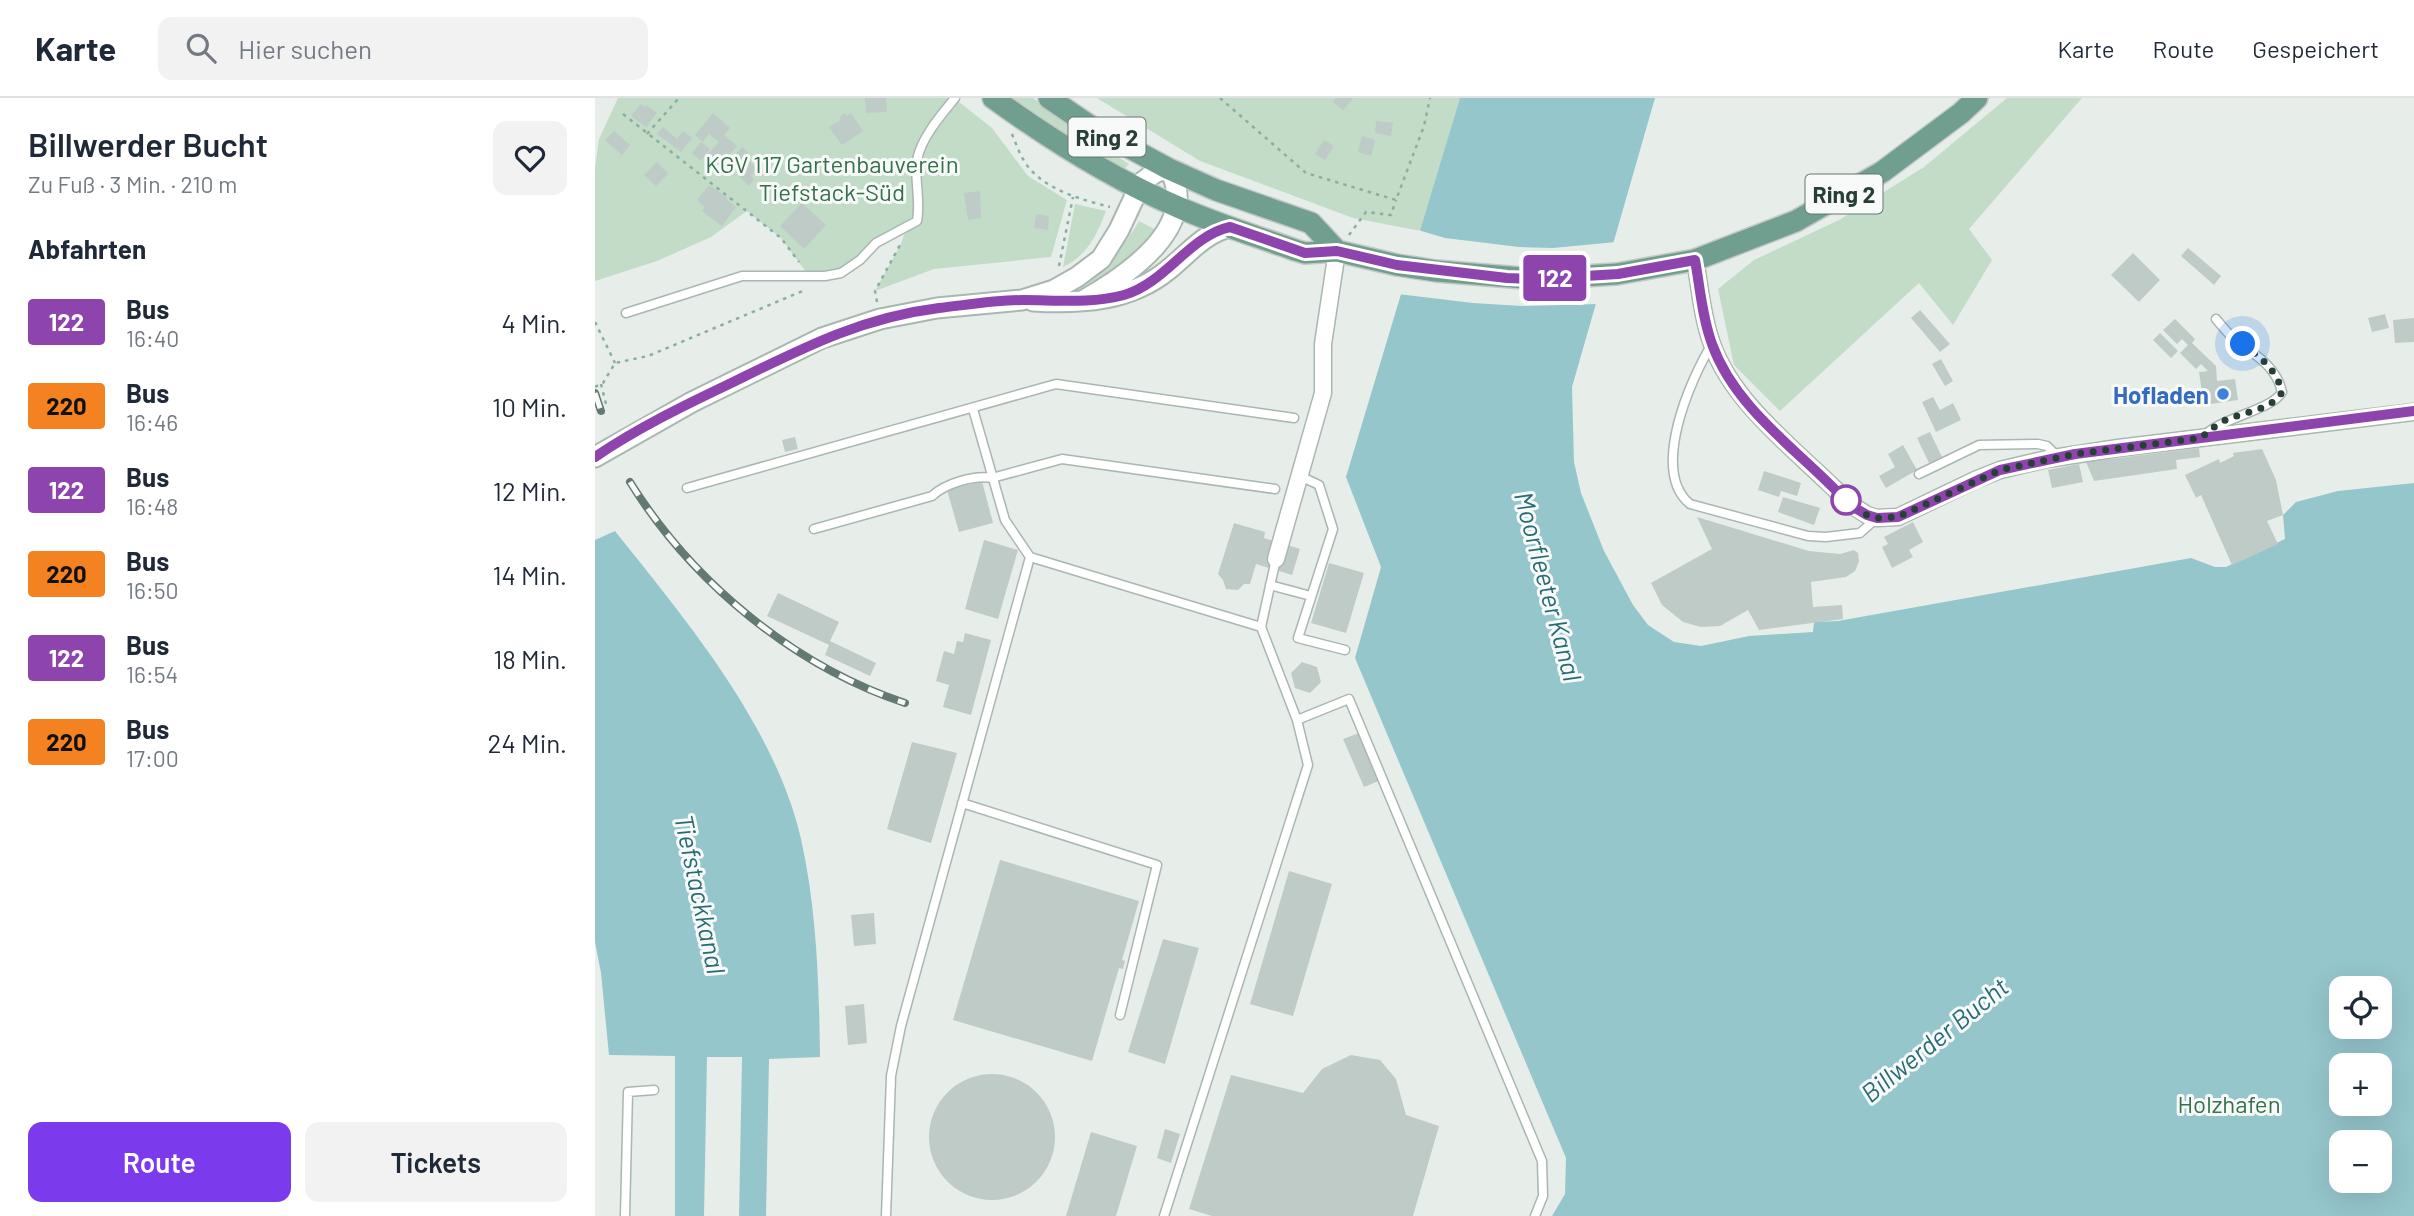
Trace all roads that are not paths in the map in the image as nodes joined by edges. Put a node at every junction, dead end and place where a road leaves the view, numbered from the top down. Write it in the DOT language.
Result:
graph roads {
  1 [pos="955,98"];
  2 [pos="1049,98"];
  3 [pos="1977,98"];
  4 [pos="996,100"];
  5 [pos="1169,169"];
  6 [pos="1138,187"];
  7 [pos="1177,207"];
  8 [pos="1230,227"];
  9 [pos="1337,251"];
  10 [pos="1695,260"];
  11 [pos="1022,300"];
  12 [pos="1084,300"];
  13 [pos="626,313"];
  14 [pos="2216,319"];
  15 [pos="1712,344"];
  16 [pos="973,409"];
  17 [pos="2414,412"];
  18 [pos="1294,418"];
  19 [pos="2201,438"];
  20 [pos="595,457"];
  21 [pos="2058,457"];
  22 [pos="1919,474"];
  23 [pos="1300,476"];
  24 [pos="992,478"];
  25 [pos="687,488"];
  26 [pos="1275,489"];
  27 [pos="1877,518"];
  28 [pos="814,529"];
  29 [pos="1030,557"];
  30 [pos="1276,559"];
  31 [pos="1270,585"];
  32 [pos="1311,596"];
  33 [pos="1261,627"];
  34 [pos="1345,650"];
  35 [pos="1297,720"];
  36 [pos="963,803"];
  37 [pos="1120,1014"];
  38 [pos="654,1090"];
  39 [pos="625,1216"];
  40 [pos="885,1216"];
  41 [pos="1164,1216"];
  42 [pos="1535,1216"];
  1 -- 13 [label="lane"];
  2 -- 5 [label="main road, Ring 2"];
  3 -- 10 [label="main road, Ring 2"];
  4 -- 6 [label="main road, Ring 2"];
  5 -- 6 [label="street"];
  5 -- 7 [label="street"];
  5 -- 9 [label="main road, Ring 2"];
  6 -- 7 [label="main road, Ring 2"];
  6 -- 11 [label="street"];
  7 -- 8 [label="main road, Ring 2"];
  7 -- 12 [label="street"];
  8 -- 9 [label="main road, Ring 2"];
  8 -- 12 [label="street"];
  9 -- 10 [label="main road, Ring 2"];
  9 -- 23 [label="street"];
  10 -- 15 [label="street"];
  11 -- 12 [label="street"];
  11 -- 20 [label="street"];
  14 -- 19 [label="lane"];
  15 -- 27 [label="street"];
  15 -- 27 [label="lane"];
  16 -- 18 [label="lane"];
  16 -- 24 [label="lane"];
  16 -- 25 [label="lane"];
  17 -- 19 [label="street"];
  19 -- 21 [label="street"];
  21 -- 22 [label="lane"];
  21 -- 27 [label="street"];
  23 -- 30 [label="street"];
  23 -- 32 [label="lane"];
  24 -- 26 [label="lane"];
  24 -- 28 [label="lane"];
  24 -- 29 [label="lane"];
  29 -- 33 [label="lane"];
  29 -- 36 [label="lane"];
  30 -- 31 [label="lane"];
  31 -- 32 [label="lane"];
  31 -- 33 [label="lane"];
  32 -- 34 [label="lane"];
  33 -- 35 [label="lane"];
  35 -- 41 [label="lane"];
  35 -- 42 [label="lane"];
  36 -- 37 [label="lane"];
  36 -- 40 [label="lane"];
  38 -- 39 [label="lane"];
}
